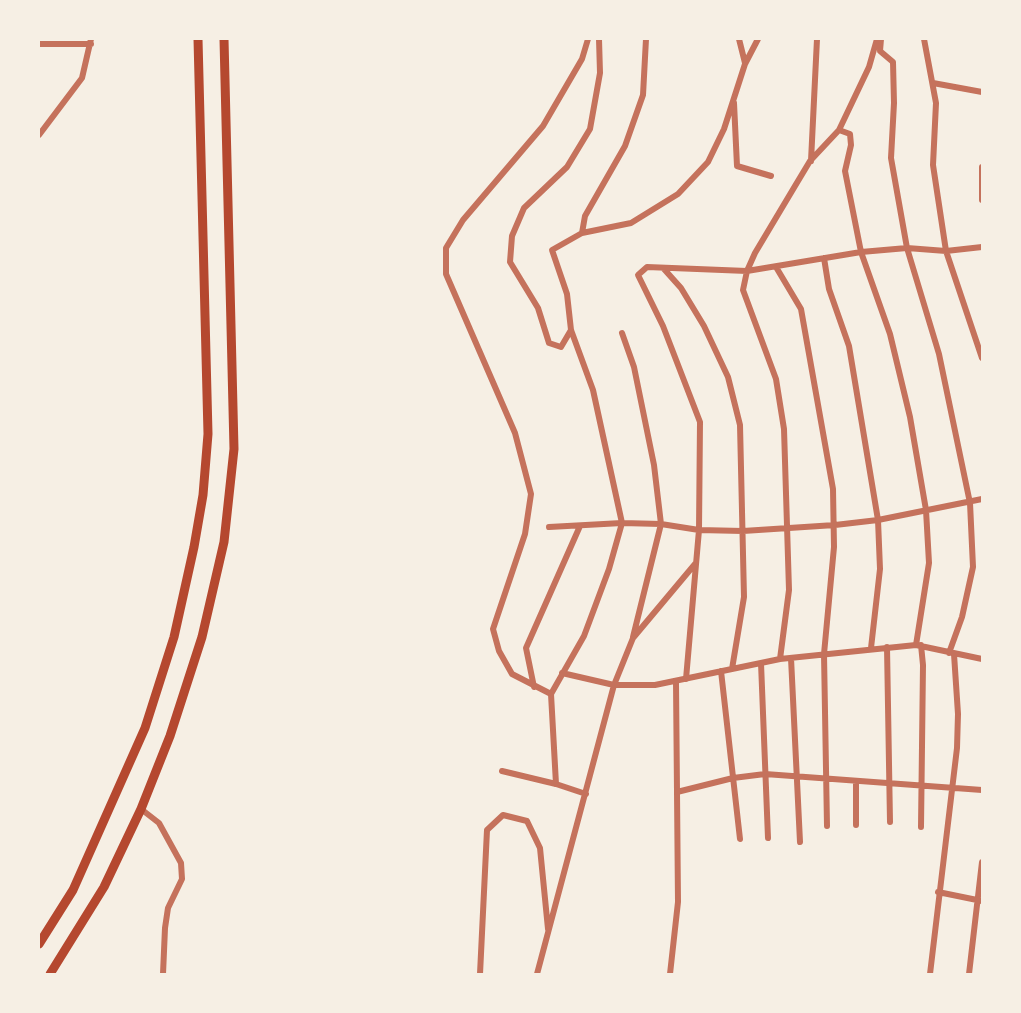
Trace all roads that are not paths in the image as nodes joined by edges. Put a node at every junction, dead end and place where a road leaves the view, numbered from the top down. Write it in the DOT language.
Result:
graph roads {
  1 [pos="198,39"];
  2 [pos="224,39"];
  3 [pos="588,39"];
  4 [pos="599,39"];
  5 [pos="646,39"];
  6 [pos="739,39"];
  7 [pos="758,39"];
  8 [pos="817,39"];
  9 [pos="879,39"];
  10 [pos="924,39"];
  11 [pos="91,42"];
  12 [pos="39,44"];
  13 [pos="745,64"];
  14 [pos="933,82"];
  15 [pos="982,92"];
  16 [pos="734,98"];
  17 [pos="838,130"];
  18 [pos="39,135"];
  19 [pos="810,161"];
  20 [pos="982,166"];
  21 [pos="771,176"];
  22 [pos="982,200"];
  23 [pos="582,232"];
  24 [pos="982,247"];
  25 [pos="907,248"];
  26 [pos="946,251"];
  27 [pos="861,252"];
  28 [pos="824,258"];
  29 [pos="776,267"];
  30 [pos="664,269"];
  31 [pos="747,271"];
  32 [pos="571,330"];
  33 [pos="622,333"];
  34 [pos="982,358"];
  35 [pos="982,499"];
  36 [pos="970,503"];
  37 [pos="926,510"];
  38 [pos="878,520"];
  39 [pos="621,523"];
  40 [pos="661,524"];
  41 [pos="580,525"];
  42 [pos="835,525"];
  43 [pos="549,527"];
  44 [pos="787,527"];
  45 [pos="699,530"];
  46 [pos="743,531"];
  47 [pos="695,564"];
  48 [pos="633,638"];
  49 [pos="918,645"];
  50 [pos="887,647"];
  51 [pos="871,648"];
  52 [pos="824,654"];
  53 [pos="952,654"];
  54 [pos="791,658"];
  55 [pos="780,659"];
  56 [pos="982,659"];
  57 [pos="760,663"];
  58 [pos="732,669"];
  59 [pos="721,671"];
  60 [pos="562,673"];
  61 [pos="686,679"];
  62 [pos="676,682"];
  63 [pos="614,686"];
  64 [pos="534,687"];
  65 [pos="550,694"];
  66 [pos="501,771"];
  67 [pos="765,774"];
  68 [pos="797,777"];
  69 [pos="733,778"];
  70 [pos="827,780"];
  71 [pos="856,782"];
  72 [pos="889,783"];
  73 [pos="556,784"];
  74 [pos="920,784"];
  75 [pos="951,786"];
  76 [pos="982,790"];
  77 [pos="677,792"];
  78 [pos="586,794"];
  79 [pos="141,809"];
  80 [pos="890,822"];
  81 [pos="856,825"];
  82 [pos="827,826"];
  83 [pos="921,827"];
  84 [pos="768,838"];
  85 [pos="740,839"];
  86 [pos="800,842"];
  87 [pos="982,862"];
  88 [pos="938,892"];
  89 [pos="979,901"];
  90 [pos="549,934"];
  91 [pos="39,944"];
  92 [pos="50,974"];
  93 [pos="164,974"];
  94 [pos="480,974"];
  95 [pos="537,974"];
  96 [pos="670,974"];
  97 [pos="930,974"];
  98 [pos="969,974"];
  1 -- 91 [label="main road"];
  2 -- 79 [label="main road"];
  3 -- 64 [label="street"];
  4 -- 32 [label="street"];
  5 -- 23 [label="street"];
  6 -- 13 [label="street"];
  7 -- 13 [label="street"];
  8 -- 19 [label="street"];
  9 -- 17 [label="street"];
  9 -- 25 [label="street"];
  10 -- 14 [label="street"];
  11 -- 12 [label="street"];
  11 -- 18 [label="street"];
  13 -- 16 [label="street"];
  14 -- 15 [label="street"];
  14 -- 26 [label="street"];
  16 -- 21 [label="street"];
  16 -- 23 [label="street"];
  17 -- 19 [label="street"];
  17 -- 27 [label="street"];
  19 -- 31 [label="street"];
  20 -- 22 [label="street"];
  23 -- 32 [label="street"];
  24 -- 26 [label="street"];
  25 -- 26 [label="street"];
  25 -- 27 [label="street"];
  25 -- 36 [label="street"];
  26 -- 34 [label="street"];
  27 -- 28 [label="street"];
  27 -- 37 [label="street"];
  28 -- 29 [label="street"];
  28 -- 38 [label="street"];
  29 -- 31 [label="street"];
  29 -- 42 [label="street"];
  30 -- 31 [label="street"];
  30 -- 45 [label="street"];
  30 -- 46 [label="street"];
  31 -- 44 [label="street"];
  32 -- 39 [label="street"];
  33 -- 40 [label="street"];
  35 -- 36 [label="street"];
  36 -- 37 [label="street"];
  36 -- 53 [label="street"];
  37 -- 38 [label="street"];
  37 -- 49 [label="street"];
  38 -- 42 [label="street"];
  38 -- 51 [label="street"];
  39 -- 40 [label="street"];
  39 -- 41 [label="street"];
  39 -- 60 [label="street"];
  40 -- 45 [label="street"];
  40 -- 48 [label="street"];
  41 -- 43 [label="street"];
  41 -- 64 [label="street"];
  42 -- 44 [label="street"];
  42 -- 52 [label="street"];
  44 -- 46 [label="street"];
  44 -- 55 [label="street"];
  45 -- 46 [label="street"];
  45 -- 47 [label="street"];
  46 -- 58 [label="street"];
  47 -- 48 [label="street"];
  47 -- 61 [label="street"];
  48 -- 63 [label="street"];
  49 -- 50 [label="street"];
  49 -- 53 [label="street"];
  49 -- 74 [label="street"];
  50 -- 51 [label="street"];
  50 -- 72 [label="street"];
  51 -- 52 [label="street"];
  52 -- 54 [label="street"];
  52 -- 70 [label="street"];
  53 -- 56 [label="street"];
  53 -- 75 [label="street"];
  54 -- 55 [label="street"];
  54 -- 68 [label="street"];
  55 -- 57 [label="street"];
  57 -- 58 [label="street"];
  57 -- 67 [label="street"];
  58 -- 59 [label="street"];
  59 -- 61 [label="street"];
  59 -- 69 [label="street"];
  60 -- 63 [label="street"];
  60 -- 65 [label="street"];
  61 -- 62 [label="street"];
  62 -- 63 [label="street"];
  62 -- 77 [label="street"];
  63 -- 78 [label="street"];
  64 -- 65 [label="street"];
  65 -- 73 [label="street"];
  66 -- 73 [label="street"];
  67 -- 68 [label="street"];
  67 -- 69 [label="street"];
  67 -- 84 [label="street"];
  68 -- 70 [label="street"];
  68 -- 86 [label="street"];
  69 -- 77 [label="street"];
  69 -- 85 [label="street"];
  70 -- 71 [label="street"];
  70 -- 82 [label="street"];
  71 -- 72 [label="street"];
  71 -- 81 [label="street"];
  72 -- 74 [label="street"];
  72 -- 80 [label="street"];
  73 -- 78 [label="street"];
  74 -- 75 [label="street"];
  74 -- 83 [label="street"];
  75 -- 76 [label="street"];
  75 -- 88 [label="street"];
  77 -- 96 [label="street"];
  78 -- 90 [label="street"];
  79 -- 92 [label="main road"];
  79 -- 93 [label="street"];
  87 -- 89 [label="street"];
  88 -- 89 [label="street"];
  88 -- 97 [label="street"];
  89 -- 98 [label="street"];
  90 -- 94 [label="street"];
  90 -- 95 [label="street"];
}
